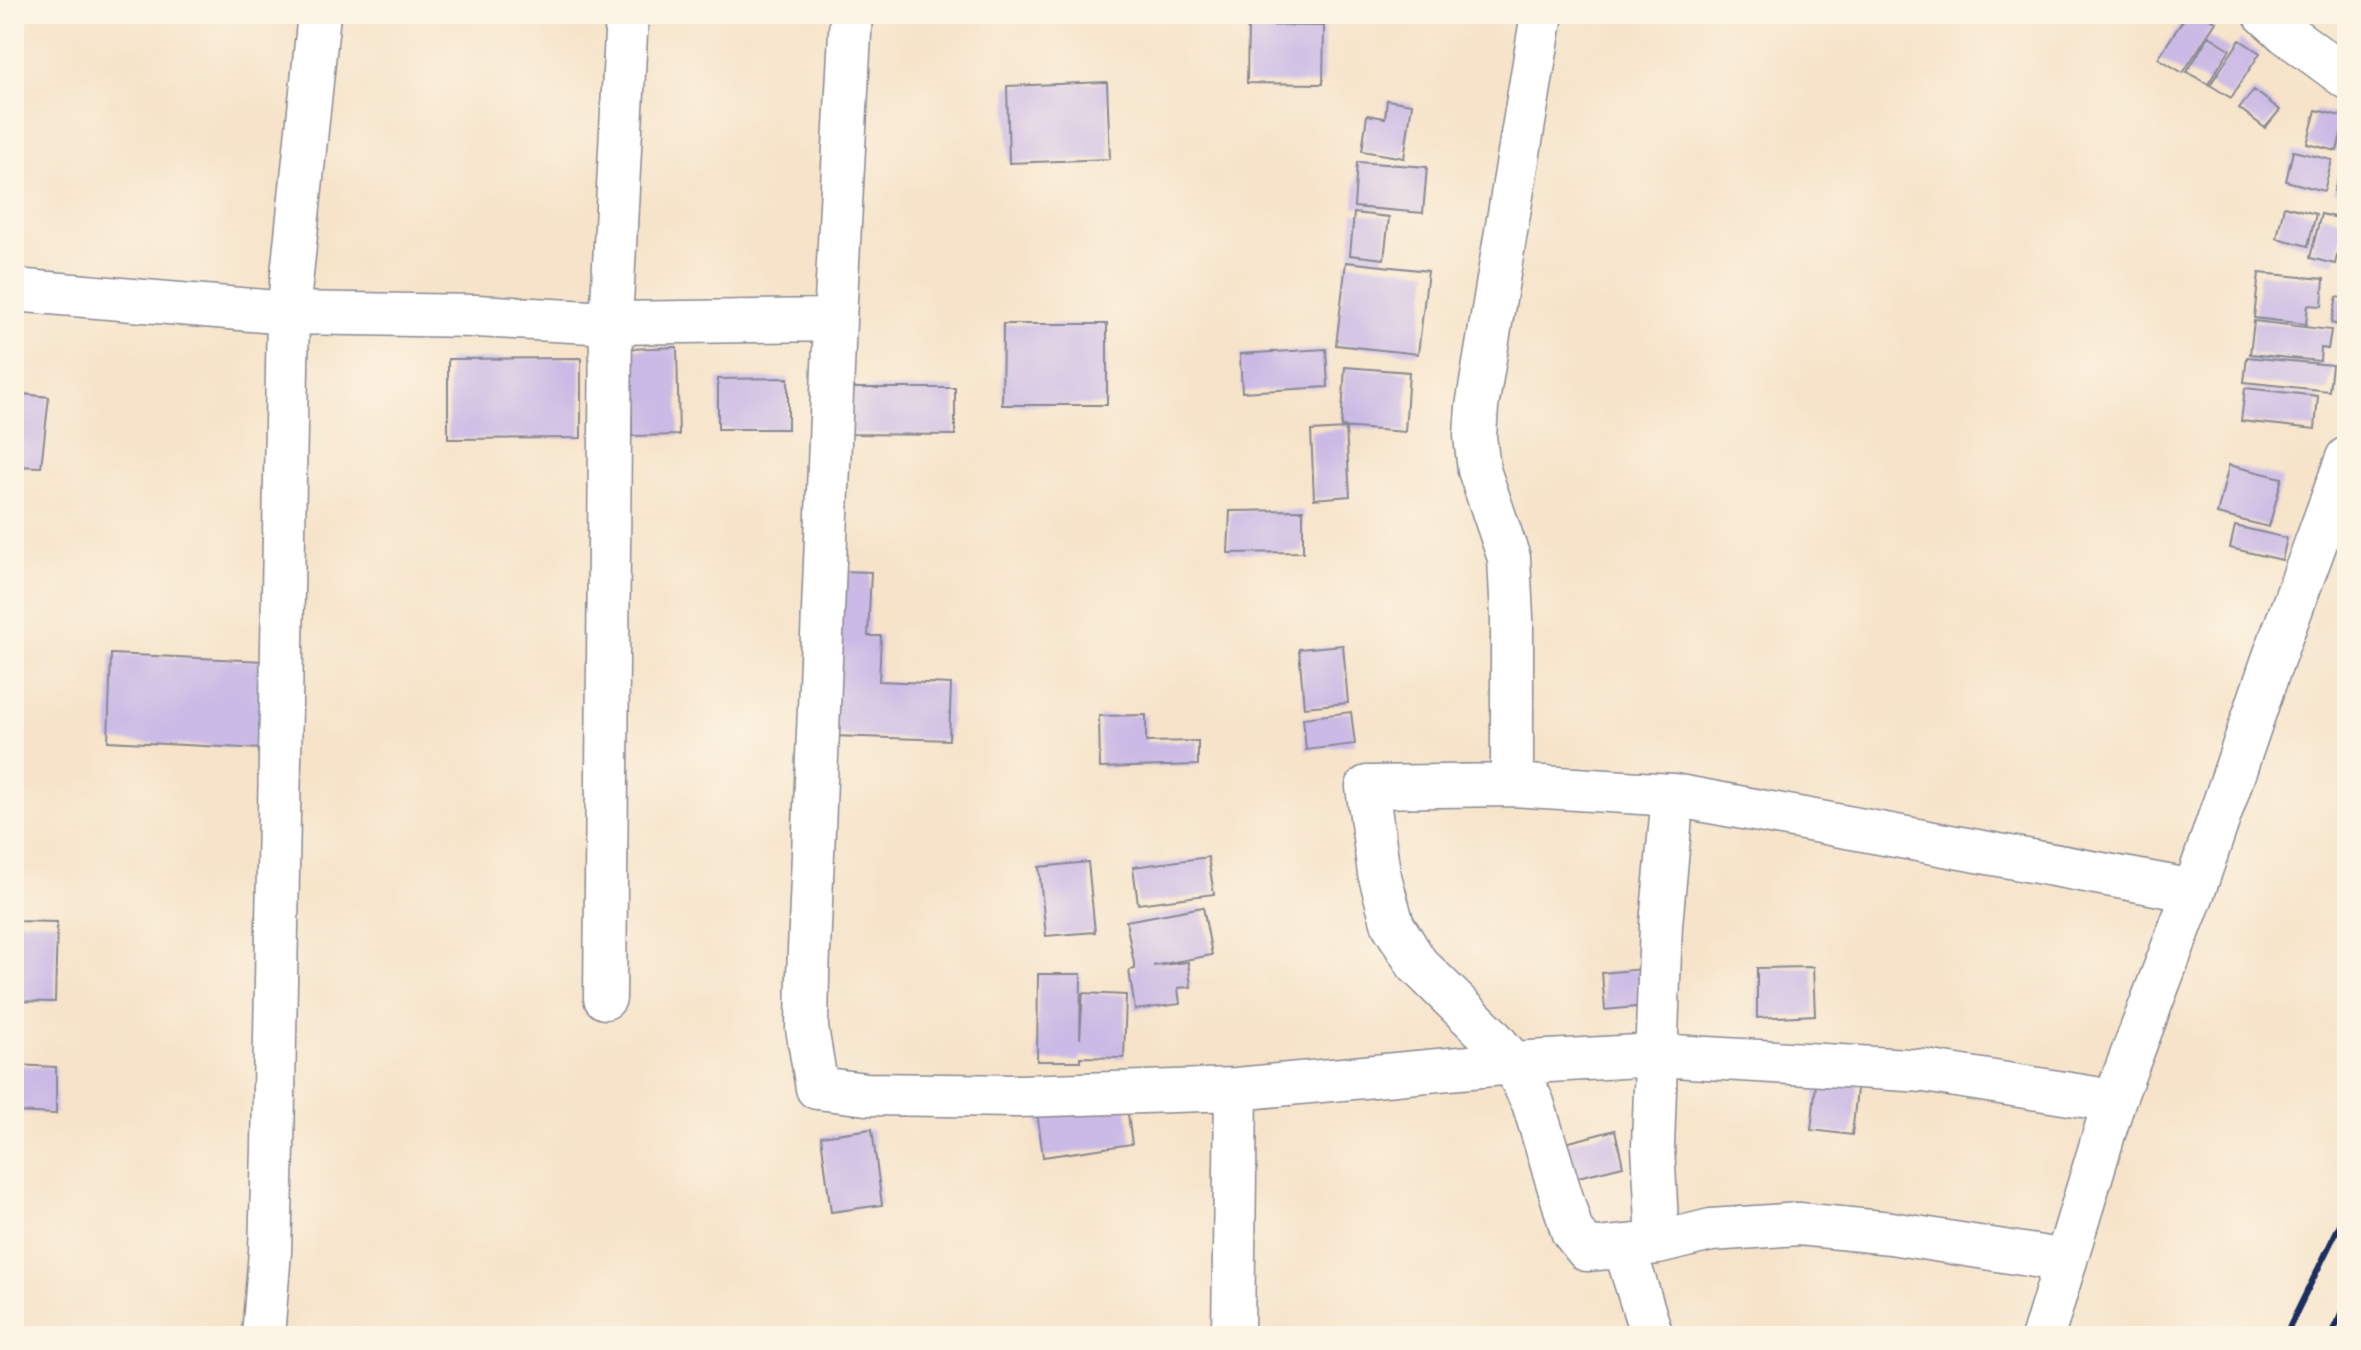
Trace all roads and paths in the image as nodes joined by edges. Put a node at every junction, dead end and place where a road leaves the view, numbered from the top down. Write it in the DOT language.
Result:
graph roads {
  1 [pos="319,14"];
  2 [pos="627,14"];
  3 [pos="851,14"];
  4 [pos="1542,14"];
  5 [pos="2265,14"];
  6 [pos="2347,78"];
  7 [pos="14,290"];
  8 [pos="288,313"];
  9 [pos="835,320"];
  10 [pos="611,323"];
  11 [pos="2347,458"];
  12 [pos="1512,785"];
  13 [pos="1673,795"];
  14 [pos="2194,891"];
  15 [pos="605,998"];
  16 [pos="1657,1055"];
  17 [pos="1513,1063"];
  18 [pos="1236,1089"];
  19 [pos="2114,1101"];
  20 [pos="1641,1244"];
  21 [pos="2066,1261"];
  22 [pos="263,1336"];
  23 [pos="1233,1336"];
  24 [pos="1652,1336"];
  25 [pos="2043,1336"];
  1 -- 8 [label="street"];
  2 -- 10 [label="street"];
  3 -- 9 [label="street"];
  4 -- 12 [label="street"];
  5 -- 6 [label="street"];
  7 -- 8 [label="street"];
  8 -- 10 [label="street"];
  8 -- 22 [label="street"];
  9 -- 10 [label="street"];
  9 -- 18 [label="street"];
  10 -- 15 [label="street"];
  11 -- 14 [label="street"];
  12 -- 13 [label="street"];
  12 -- 17 [label="street"];
  13 -- 14 [label="street"];
  13 -- 16 [label="street"];
  14 -- 19 [label="street"];
  16 -- 17 [label="street"];
  16 -- 19 [label="street"];
  16 -- 20 [label="street"];
  17 -- 18 [label="street"];
  17 -- 20 [label="street"];
  18 -- 23 [label="street"];
  19 -- 21 [label="street"];
  20 -- 21 [label="street"];
  20 -- 24 [label="street"];
  21 -- 25 [label="street"];
}
